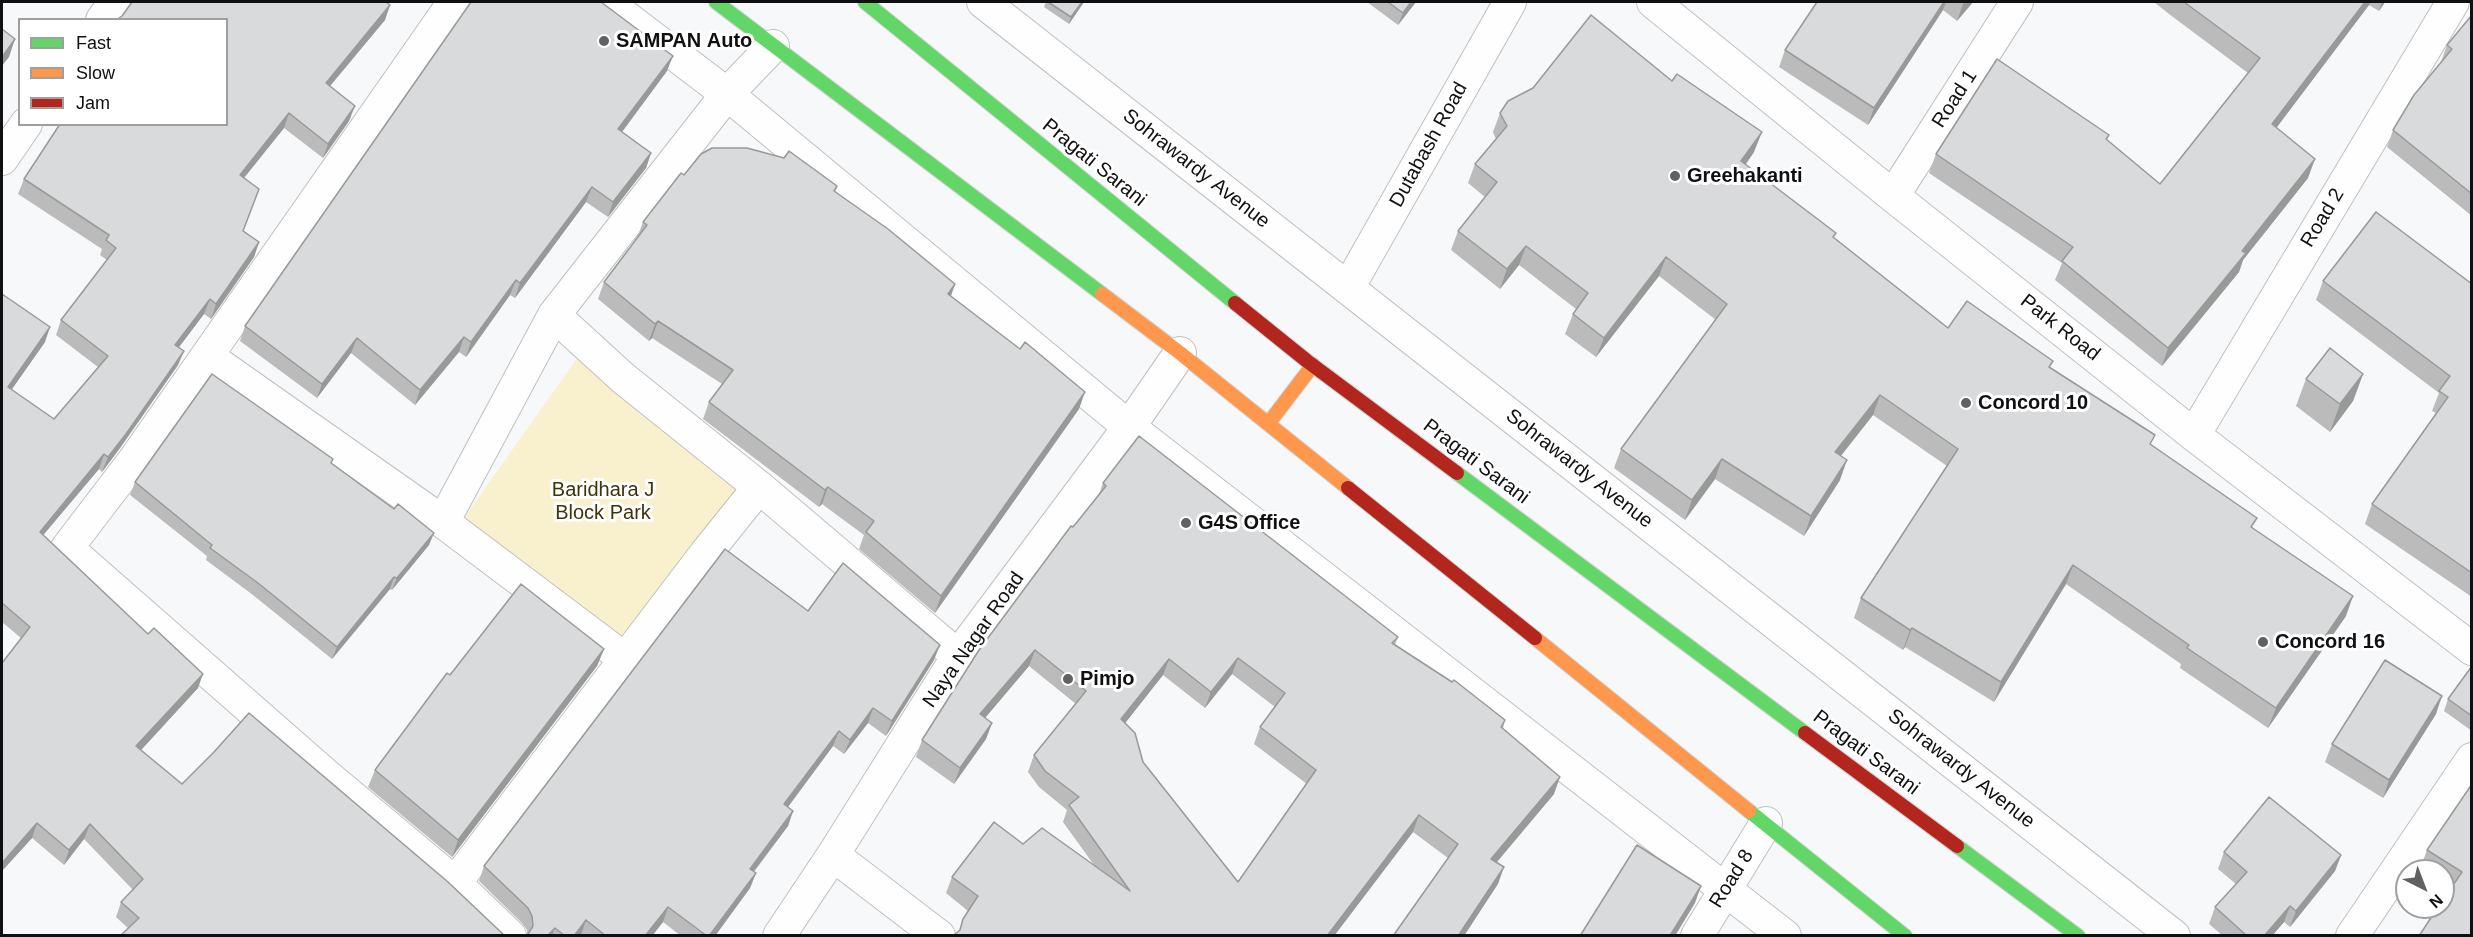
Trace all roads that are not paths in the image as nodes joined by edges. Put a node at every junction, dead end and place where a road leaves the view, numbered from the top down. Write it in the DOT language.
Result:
graph roads {
  1 [pos="115,2"];
  2 [pos="454,2"];
  3 [pos="606,2"];
  4 [pos="716,2"];
  5 [pos="865,2"];
  6 [pos="983,2"];
  7 [pos="1510,2"];
  8 [pos="1653,2"];
  9 [pos="2017,2"];
  10 [pos="2453,2"];
  11 [pos="103,18"];
  12 [pos="773,46"];
  13 [pos="727,94"];
  14 [pos="25,126"];
  15 [pos="2,159"];
  16 [pos="1893,196"];
  17 [pos="1348,288"];
  18 [pos="554,315"];
  19 [pos="1180,353"];
  20 [pos="207,356"];
  21 [pos="1313,365"];
  22 [pos="1268,424"];
  23 [pos="1129,427"];
  24 [pos="2194,435"];
  25 [pos="759,487"];
  26 [pos="443,522"];
  27 [pos="2472,649"];
  28 [pos="958,656"];
  29 [pos="625,659"];
  30 [pos="2472,759"];
  31 [pos="1766,823"];
  32 [pos="833,855"];
  33 [pos="455,882"];
  34 [pos="1726,890"];
  35 [pos="510,936"];
  36 [pos="779,936"];
  37 [pos="939,936"];
  38 [pos="1697,936"];
  39 [pos="1785,936"];
  40 [pos="1905,936"];
  41 [pos="2078,936"];
  42 [pos="2174,936"];
  43 [pos="2352,936"];
  1 -- 11 [label="street"];
  2 -- 20 [label="street"];
  3 -- 13 [label="street"];
  4 -- 12 [label="main road"];
  5 -- 21 [label="main road, Pragati Sarani"];
  6 -- 17 [label="street, Sohrawardy Avenue"];
  7 -- 17 [label="street, Dutabash Road"];
  8 -- 16 [label="street, Park Road"];
  9 -- 16 [label="street, Road 1"];
  10 -- 24 [label="street, Road 2"];
  12 -- 13 [label="street"];
  12 -- 19 [label="main road"];
  13 -- 18 [label="street"];
  13 -- 23 [label="street"];
  14 -- 15 [label="street"];
  16 -- 24 [label="street, Park Road"];
  17 -- 42 [label="street, Sohrawardy Avenue"];
  18 -- 25 [label="street"];
  18 -- 26 [label="street"];
  19 -- 22 [label="main road"];
  19 -- 23 [label="street, Naya Nagar Road"];
  20 -- 26 [label="street"];
  20 -- 33 [label="street"];
  21 -- 22 [label="main road"];
  21 -- 41 [label="main road, Pragati Sarani"];
  22 -- 31 [label="main road"];
  23 -- 28 [label="street, Naya Nagar Road"];
  23 -- 34 [label="street"];
  24 -- 27 [label="street, Park Road"];
  25 -- 28 [label="street"];
  25 -- 29 [label="street"];
  26 -- 29 [label="street"];
  28 -- 32 [label="street, Naya Nagar Road"];
  29 -- 33 [label="street"];
  30 -- 43 [label="street"];
  31 -- 34 [label="street, Road 8"];
  31 -- 40 [label="main road"];
  32 -- 36 [label="street, Naya Nagar Road"];
  32 -- 37 [label="street"];
  33 -- 35 [label="street"];
  34 -- 38 [label="street, Road 8"];
  34 -- 39 [label="street"];
}
